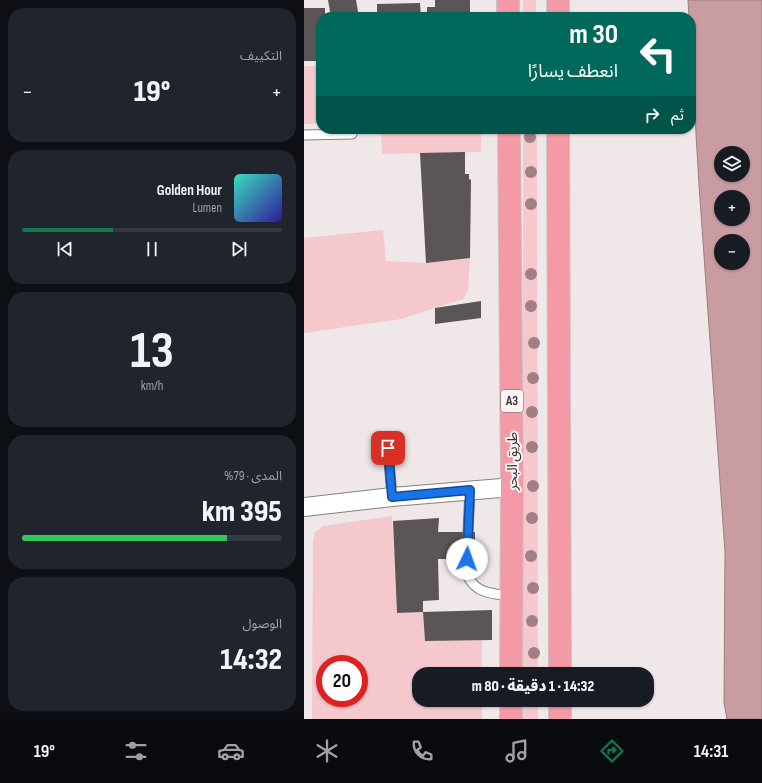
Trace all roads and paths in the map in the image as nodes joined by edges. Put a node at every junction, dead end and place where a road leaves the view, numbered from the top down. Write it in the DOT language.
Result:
graph roads {
  1 [pos="508,0"];
  2 [pos="558,0"];
  3 [pos="508,12"];
  4 [pos="558,12"];
  5 [pos="352,134"];
  6 [pos="509,134"];
  7 [pos="558,134"];
  8 [pos="304,135"];
  9 [pos="388,448"];
  10 [pos="512,487"];
  11 [pos="470,490"];
  12 [pos="392,497"];
  13 [pos="304,507"];
  14 [pos="512,597"];
  15 [pos="511,667"];
  16 [pos="560,667"];
  17 [pos="511,707"];
  18 [pos="560,707"];
  19 [pos="511,719"];
  20 [pos="560,719"];
  1 -- 3 [label="highway"];
  2 -- 4 [label="highway"];
  5 -- 8 [label="lane"];
  6 -- 10 [label="highway, طريق البحر / A3"];
  7 -- 16 [label="highway"];
  9 -- 12 [label="lane"];
  10 -- 11 [label="street"];
  10 -- 14 [label="highway, طريق البحر / A3"];
  11 -- 12 [label="street"];
  11 -- 14 [label="lane"];
  12 -- 13 [label="street"];
  14 -- 15 [label="highway, طريق البحر / A3"];
  17 -- 19 [label="highway"];
  18 -- 20 [label="highway"];
}
